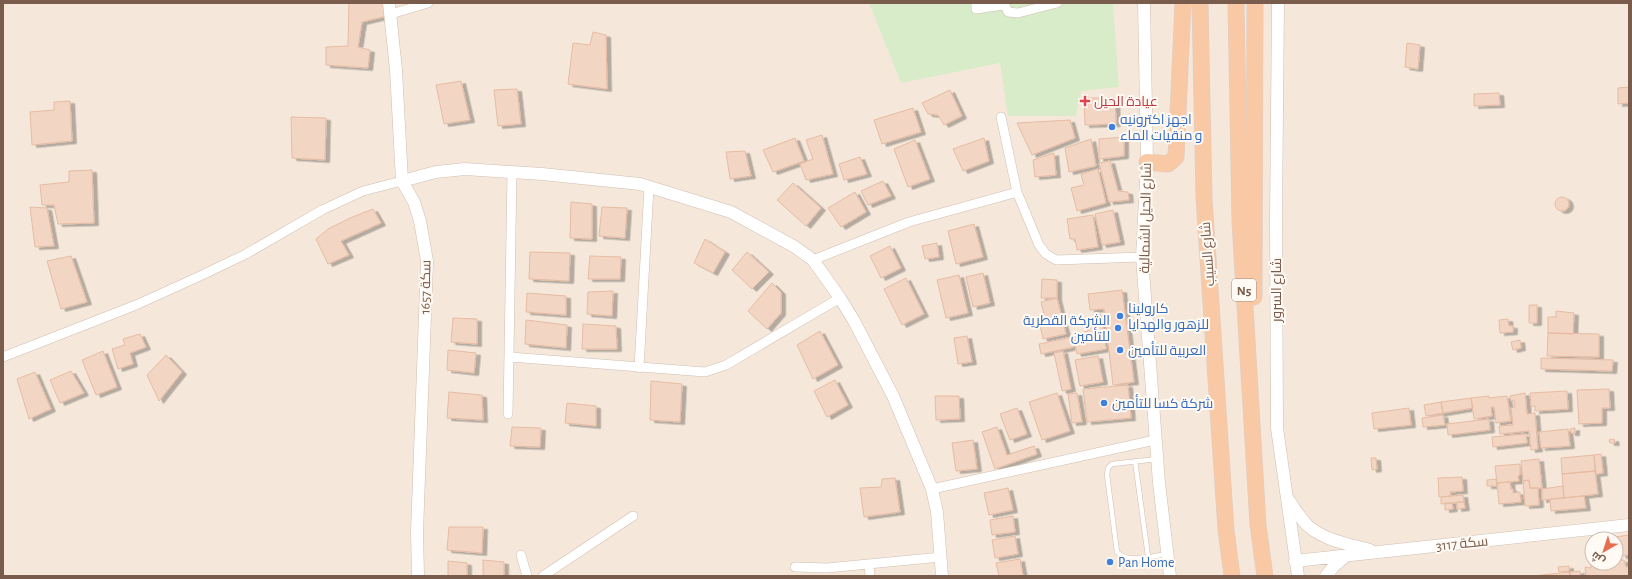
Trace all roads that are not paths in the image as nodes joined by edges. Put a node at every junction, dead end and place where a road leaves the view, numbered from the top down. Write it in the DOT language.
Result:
graph roads {
  1 [pos="428,3"];
  2 [pos="976,3"];
  3 [pos="1057,3"];
  4 [pos="1144,3"];
  5 [pos="1184,3"];
  6 [pos="1200,3"];
  7 [pos="1236,3"];
  8 [pos="1255,3"];
  9 [pos="1278,3"];
  10 [pos="1004,4"];
  11 [pos="390,9"];
  12 [pos="1001,117"];
  13 [pos="1146,162"];
  14 [pos="512,172"];
  15 [pos="402,181"];
  16 [pos="649,187"];
  17 [pos="1017,192"];
  18 [pos="1142,257"];
  19 [pos="813,260"];
  20 [pos="840,298"];
  21 [pos="3,357"];
  22 [pos="510,357"];
  23 [pos="639,368"];
  24 [pos="1249,380"];
  25 [pos="508,414"];
  26 [pos="1155,440"];
  27 [pos="1157,459"];
  28 [pos="1136,461"];
  29 [pos="932,489"];
  30 [pos="1287,498"];
  31 [pos="634,516"];
  32 [pos="1629,525"];
  33 [pos="1379,552"];
  34 [pos="1167,554"];
  35 [pos="521,555"];
  36 [pos="1148,556"];
  37 [pos="1346,556"];
  38 [pos="941,557"];
  39 [pos="1295,561"];
  40 [pos="869,564"];
  41 [pos="794,567"];
  42 [pos="828,572"];
  43 [pos="418,576"];
  44 [pos="527,576"];
  45 [pos="543,576"];
  46 [pos="870,576"];
  47 [pos="942,576"];
  48 [pos="1170,576"];
  49 [pos="1232,576"];
  50 [pos="1265,576"];
  51 [pos="1298,576"];
  52 [pos="1326,576"];
  1 -- 11 [label="street"];
  2 -- 10 [label="street"];
  3 -- 10 [label="street"];
  4 -- 13 [label="street, شارع الحيل الشمالية"];
  5 -- 13 [label="highway"];
  6 -- 49 [label="highway, شارع السيب"];
  7 -- 24 [label="highway, N5"];
  8 -- 24 [label="highway"];
  9 -- 30 [label="street, شارع السرور"];
  11 -- 15 [label="street, سكة 1657"];
  12 -- 17 [label="street"];
  13 -- 18 [label="street, شارع الحيل الشمالية"];
  14 -- 15 [label="street"];
  14 -- 16 [label="street"];
  14 -- 22 [label="street"];
  15 -- 21 [label="street"];
  15 -- 43 [label="street, سكة 1657"];
  16 -- 19 [label="street"];
  16 -- 23 [label="street"];
  17 -- 18 [label="street"];
  17 -- 19 [label="street"];
  18 -- 26 [label="street, شارع الحيل الشمالية"];
  19 -- 20 [label="street"];
  20 -- 23 [label="street"];
  20 -- 29 [label="street"];
  22 -- 23 [label="street"];
  22 -- 25 [label="street"];
  24 -- 50 [label="highway, N5"];
  26 -- 27 [label="street, شارع الحيل الشمالية"];
  26 -- 29 [label="street"];
  27 -- 28 [label="lane"];
  27 -- 34 [label="street, شارع الحيل الشمالية"];
  28 -- 36 [label="lane"];
  28 -- 36 [label="lane"];
  29 -- 38 [label="street"];
  30 -- 33 [label="street"];
  30 -- 39 [label="street, شارع السرور"];
  31 -- 45 [label="street"];
  32 -- 33 [label="street, سكة 3117"];
  33 -- 37 [label="street, سكة 3117"];
  34 -- 36 [label="lane"];
  34 -- 48 [label="street, شارع الحيل الشمالية"];
  35 -- 44 [label="street"];
  37 -- 39 [label="street, سكة 3117"];
  37 -- 52 [label="street"];
  38 -- 40 [label="street"];
  38 -- 47 [label="street"];
  39 -- 51 [label="street, شارع السرور"];
  40 -- 42 [label="street"];
  40 -- 46 [label="street"];
  41 -- 42 [label="street"];
}
